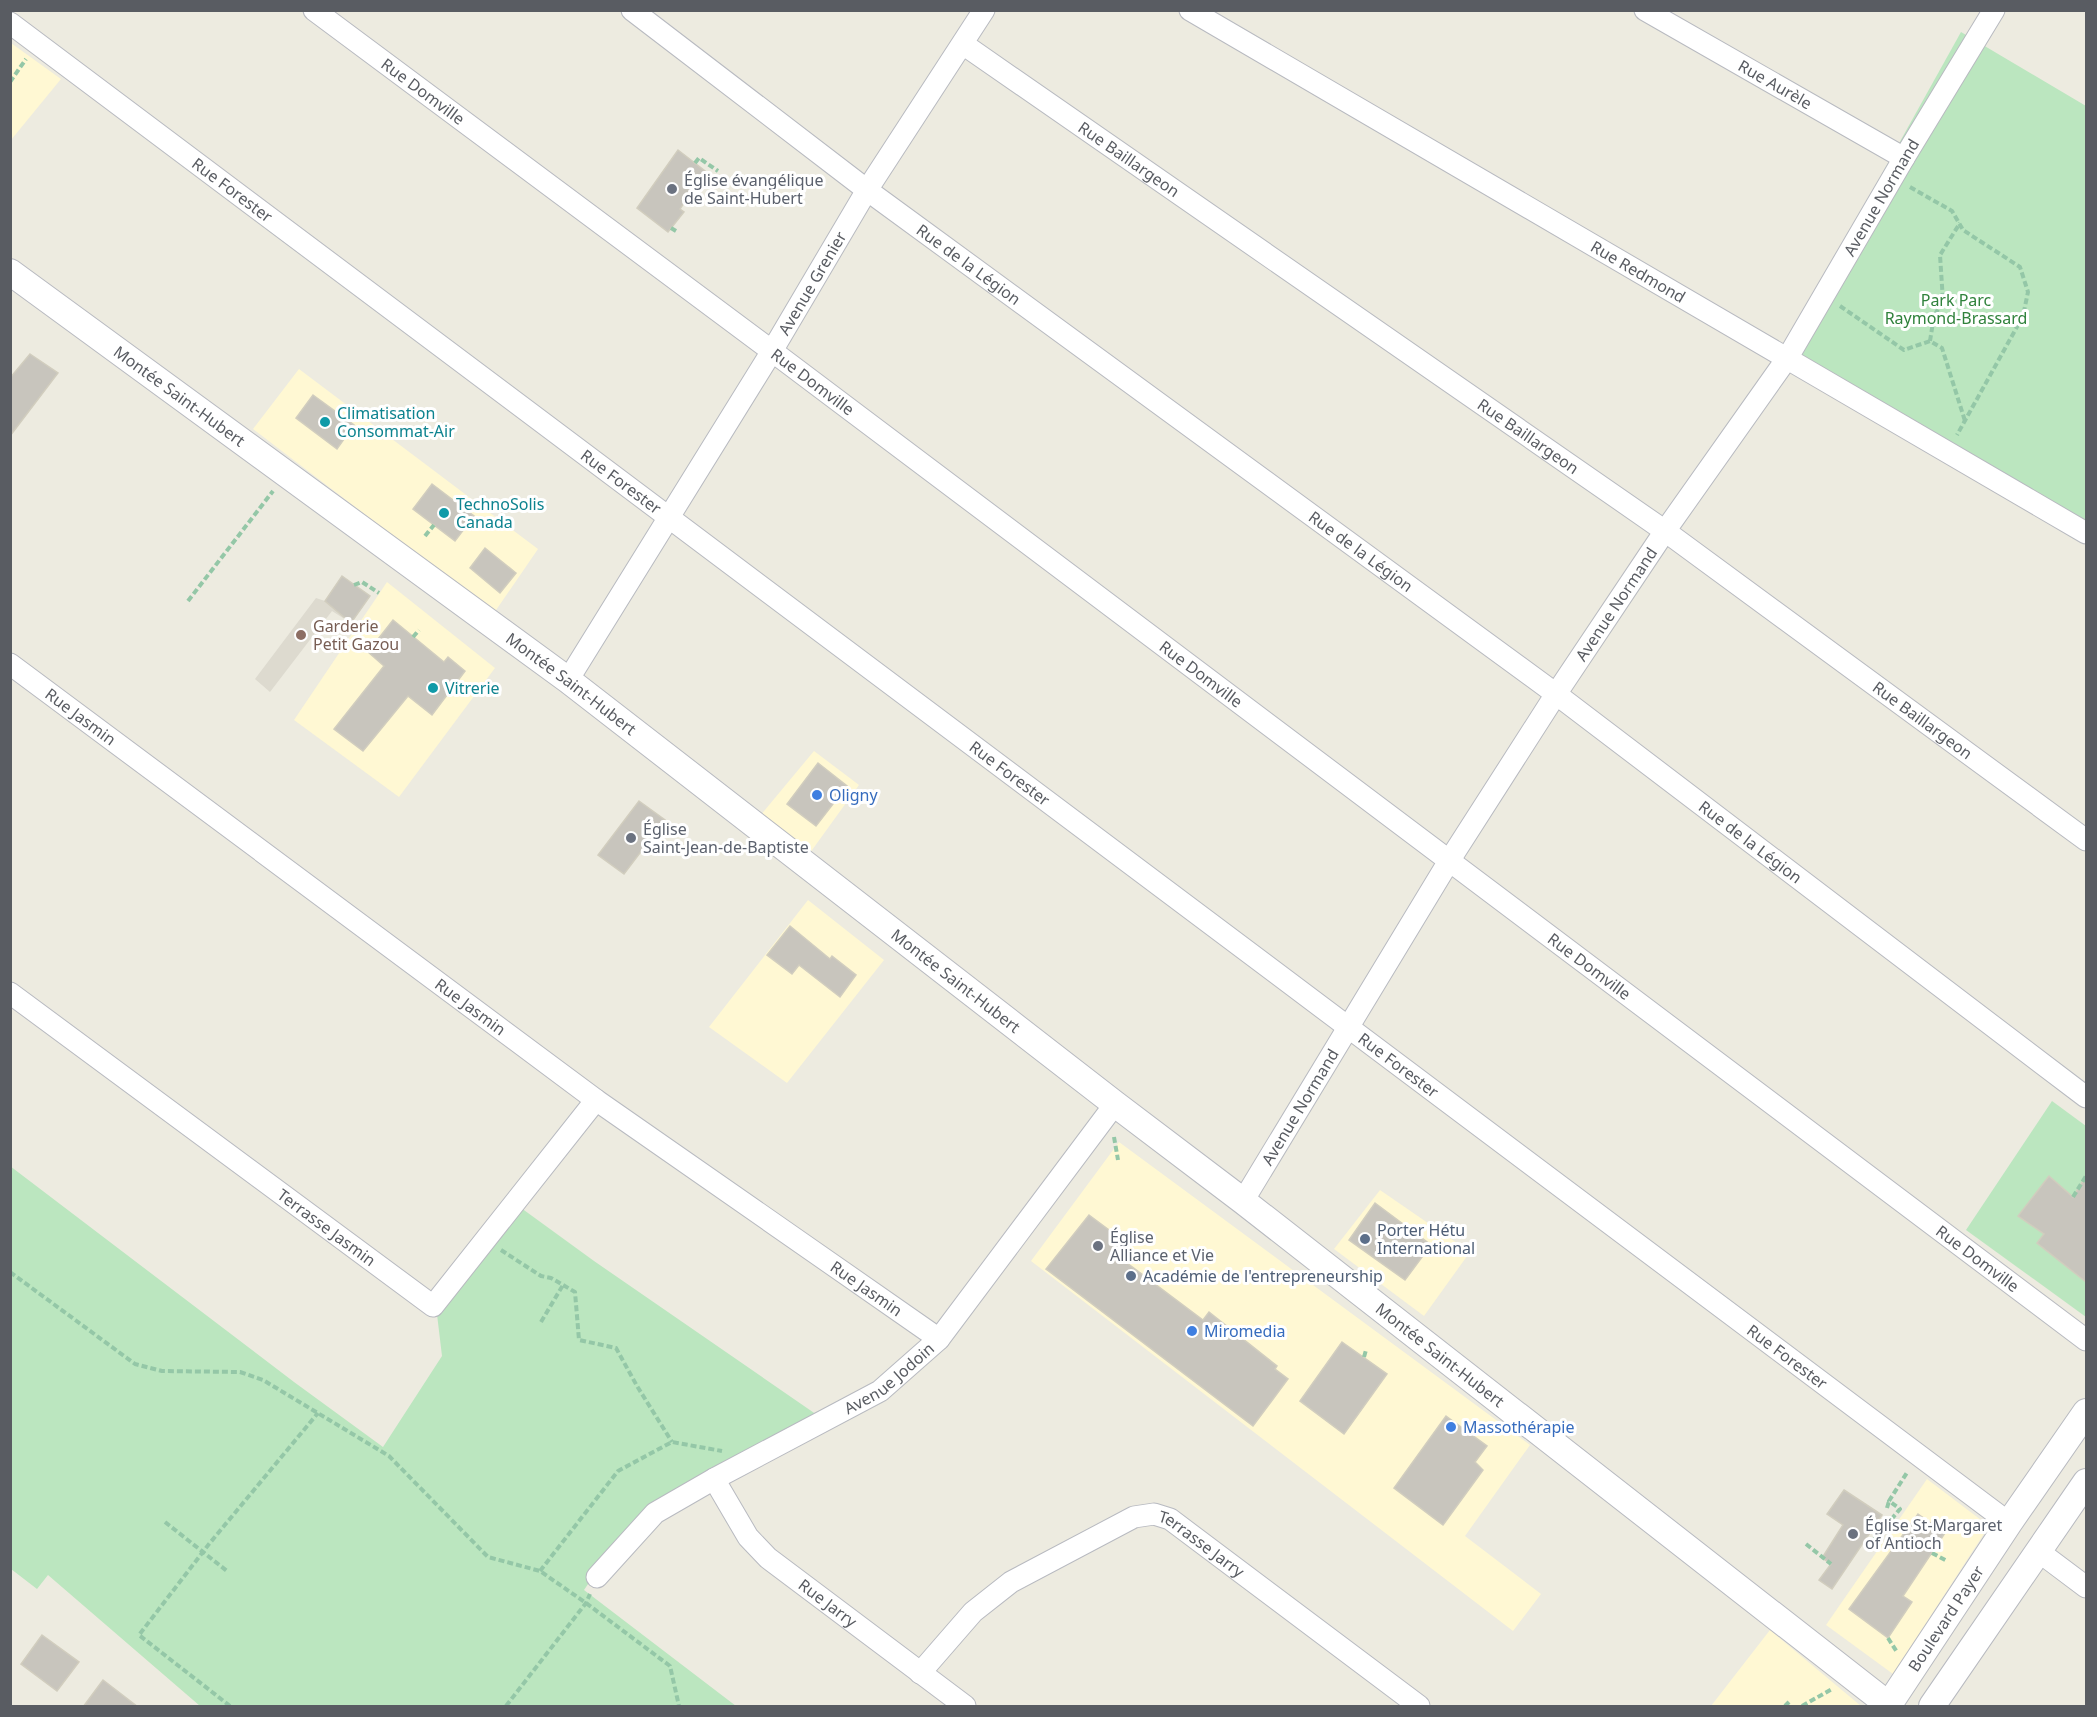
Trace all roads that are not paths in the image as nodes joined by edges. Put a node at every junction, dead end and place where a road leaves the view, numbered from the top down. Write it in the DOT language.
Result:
graph roads {
  1 [pos="314,10"];
  2 [pos="632,10"];
  3 [pos="984,10"];
  4 [pos="1190,10"];
  5 [pos="1645,10"];
  6 [pos="1994,10"];
  7 [pos="10,23"];
  8 [pos="963,44"];
  9 [pos="1904,158"];
  10 [pos="867,190"];
  11 [pos="10,272"];
  12 [pos="772,351"];
  13 [pos="1788,357"];
  14 [pos="669,518"];
  15 [pos="1665,531"];
  16 [pos="2086,533"];
  17 [pos="10,664"];
  18 [pos="568,680"];
  19 [pos="1556,694"];
  20 [pos="2086,840"];
  21 [pos="1449,861"];
  22 [pos="10,993"];
  23 [pos="1349,1029"];
  24 [pos="2086,1097"];
  25 [pos="596,1100"];
  26 [pos="1114,1104"];
  27 [pos="1243,1201"];
  28 [pos="939,1339"];
  29 [pos="2086,1340"];
  30 [pos="2086,1412"];
  31 [pos="714,1479"];
  32 [pos="2086,1482"];
  33 [pos="2009,1523"];
  34 [pos="2038,1551"];
  35 [pos="597,1576"];
  36 [pos="2086,1587"];
  37 [pos="920,1673"];
  38 [pos="1889,1706"];
  39 [pos="965,1707"];
  40 [pos="1419,1707"];
  41 [pos="1932,1707"];
  1 -- 12 [label="street, Rue Domville"];
  2 -- 10 [label="street, Rue de la Légion"];
  3 -- 8 [label="street, Avenue Grenier"];
  4 -- 13 [label="street, Rue Redmond"];
  5 -- 9 [label="street, Rue Aurèle"];
  6 -- 9 [label="street, Avenue Normand"];
  7 -- 14 [label="street, Rue Forester"];
  8 -- 10 [label="street, Avenue Grenier"];
  8 -- 15 [label="street, Rue Baillargeon"];
  9 -- 13 [label="street, Avenue Normand"];
  10 -- 12 [label="street, Avenue Grenier"];
  10 -- 19 [label="street, Rue de la Légion"];
  11 -- 18 [label="street, Montée Saint-Hubert"];
  12 -- 14 [label="street, Avenue Grenier"];
  12 -- 21 [label="street, Rue Domville"];
  13 -- 15 [label="street, Avenue Normand"];
  13 -- 16 [label="street, Rue Redmond"];
  14 -- 18 [label="street, Avenue Grenier"];
  14 -- 23 [label="street, Rue Forester"];
  15 -- 19 [label="street, Avenue Normand"];
  15 -- 20 [label="street, Rue Baillargeon"];
  17 -- 25 [label="street, Rue Jasmin"];
  18 -- 26 [label="street, Montée Saint-Hubert"];
  19 -- 21 [label="street, Avenue Normand"];
  19 -- 24 [label="street, Rue de la Légion"];
  21 -- 23 [label="street, Avenue Normand"];
  21 -- 29 [label="street, Rue Domville"];
  22 -- 25 [label="street, Terrasse Jasmin"];
  23 -- 27 [label="street, Avenue Normand"];
  23 -- 33 [label="street, Rue Forester"];
  25 -- 28 [label="street, Rue Jasmin"];
  26 -- 27 [label="street, Montée Saint-Hubert"];
  26 -- 28 [label="street, Avenue Jodoin"];
  27 -- 38 [label="street, Montée Saint-Hubert"];
  28 -- 31 [label="street, Avenue Jodoin"];
  30 -- 33 [label="street, Boulevard Payer"];
  31 -- 35 [label="street, Avenue Jodoin"];
  31 -- 37 [label="street, Rue Jarry"];
  32 -- 34 [label="street"];
  33 -- 38 [label="street, Boulevard Payer"];
  34 -- 36 [label="street"];
  34 -- 41 [label="street"];
  37 -- 39 [label="street, Rue Jarry"];
  37 -- 40 [label="street, Terrasse Jarry"];
}
